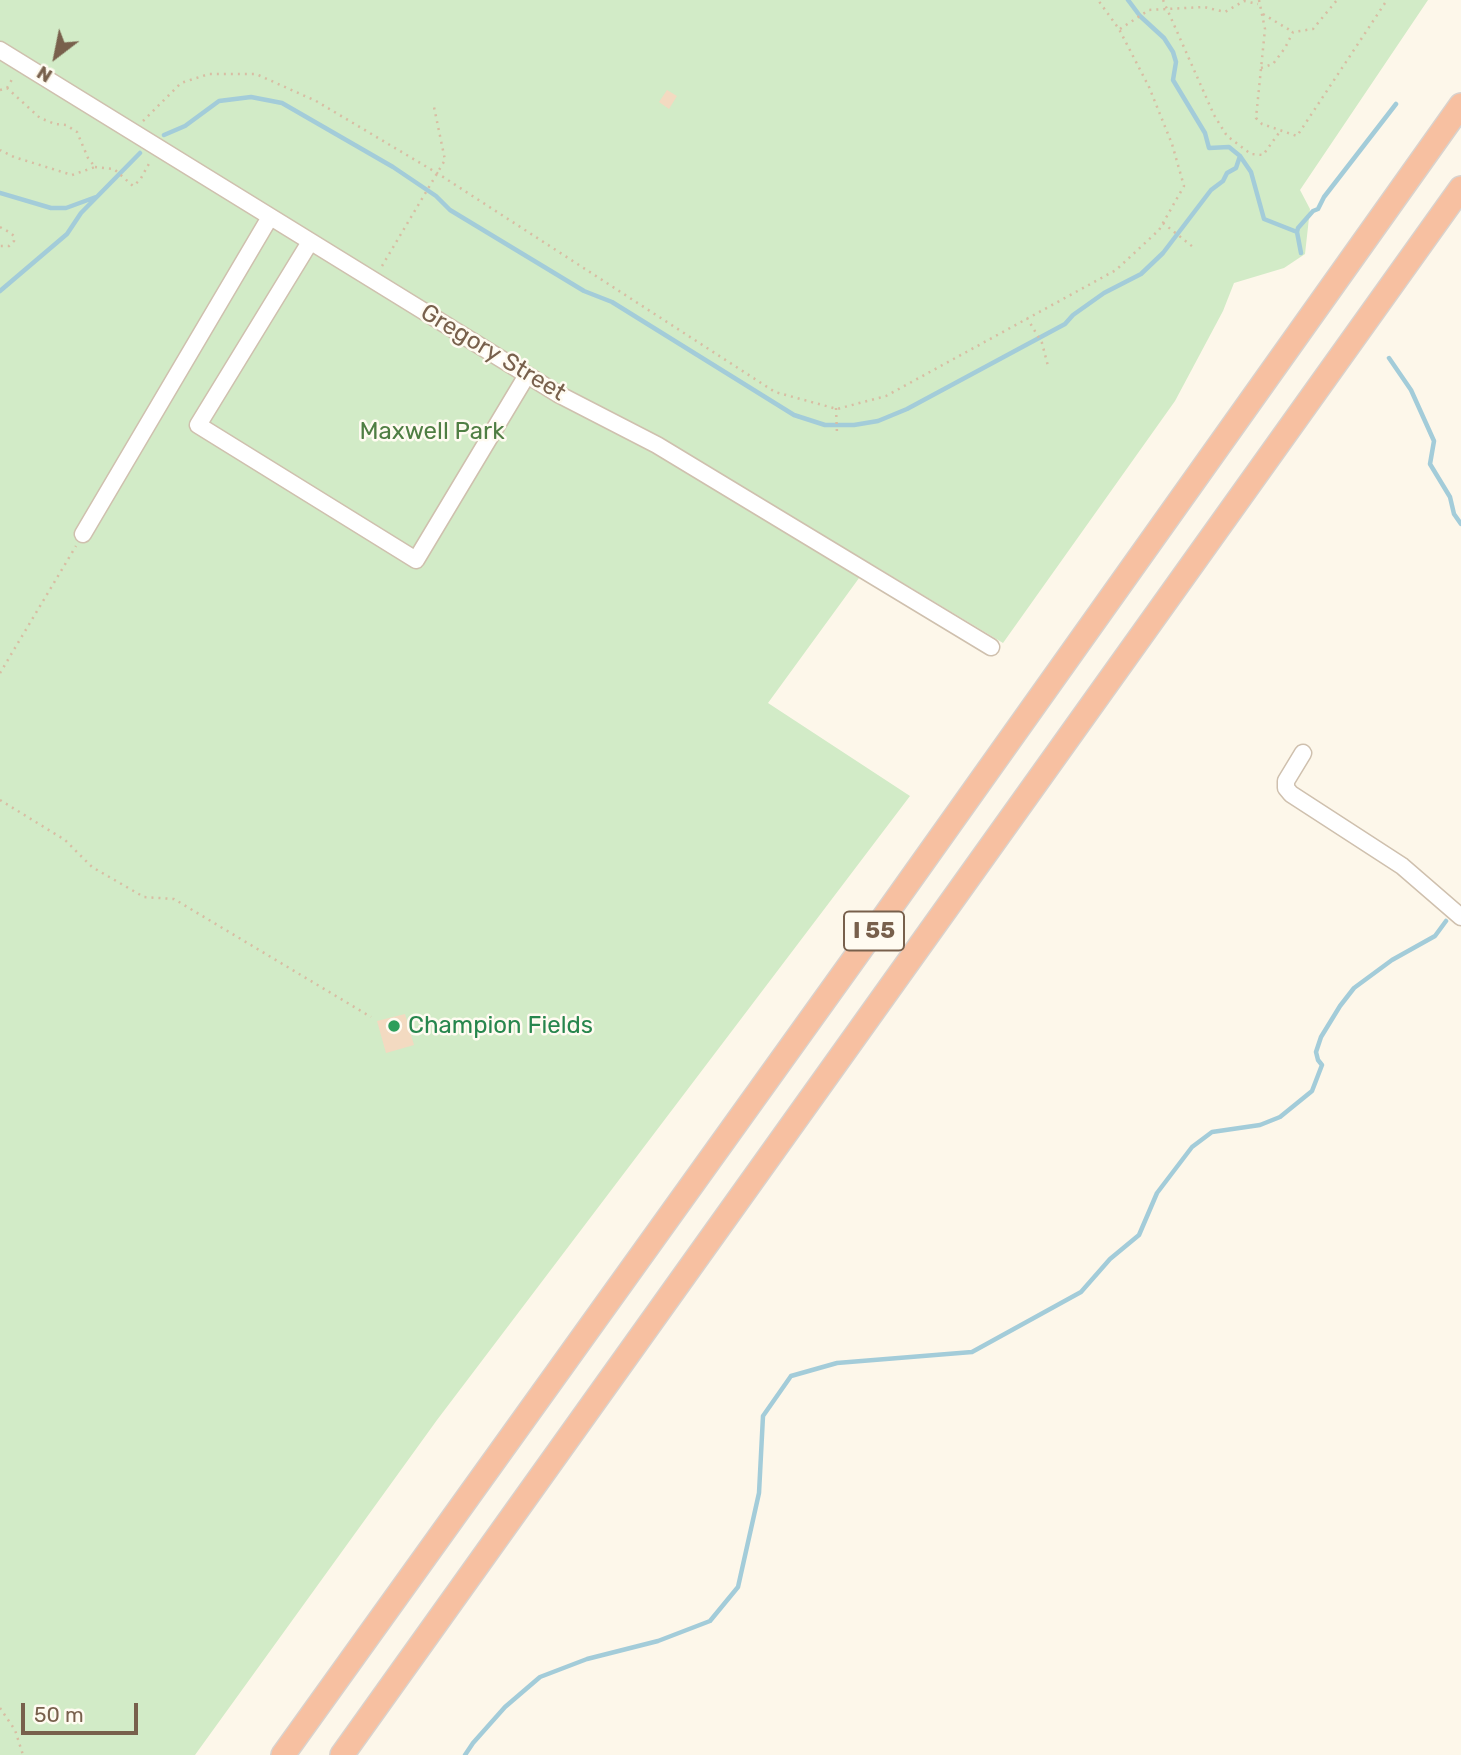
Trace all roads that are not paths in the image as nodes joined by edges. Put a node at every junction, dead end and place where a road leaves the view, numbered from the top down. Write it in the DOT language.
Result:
graph roads {
  1 [pos="0,50"];
  2 [pos="1461,105"];
  3 [pos="1461,188"];
  4 [pos="270,217"];
  5 [pos="310,242"];
  6 [pos="527,375"];
  7 [pos="83,534"];
  8 [pos="991,647"];
  9 [pos="1303,753"];
  10 [pos="1461,917"];
  11 [pos="284,1755"];
  12 [pos="342,1755"];
  1 -- 4 [label="street, Gregory Street"];
  2 -- 11 [label="highway, I 55"];
  3 -- 12 [label="highway, I 55"];
  4 -- 5 [label="street, Gregory Street"];
  4 -- 7 [label="street"];
  5 -- 6 [label="street, Gregory Street"];
  5 -- 6 [label="street"];
  6 -- 8 [label="street, Gregory Street"];
  9 -- 10 [label="street"];
}
